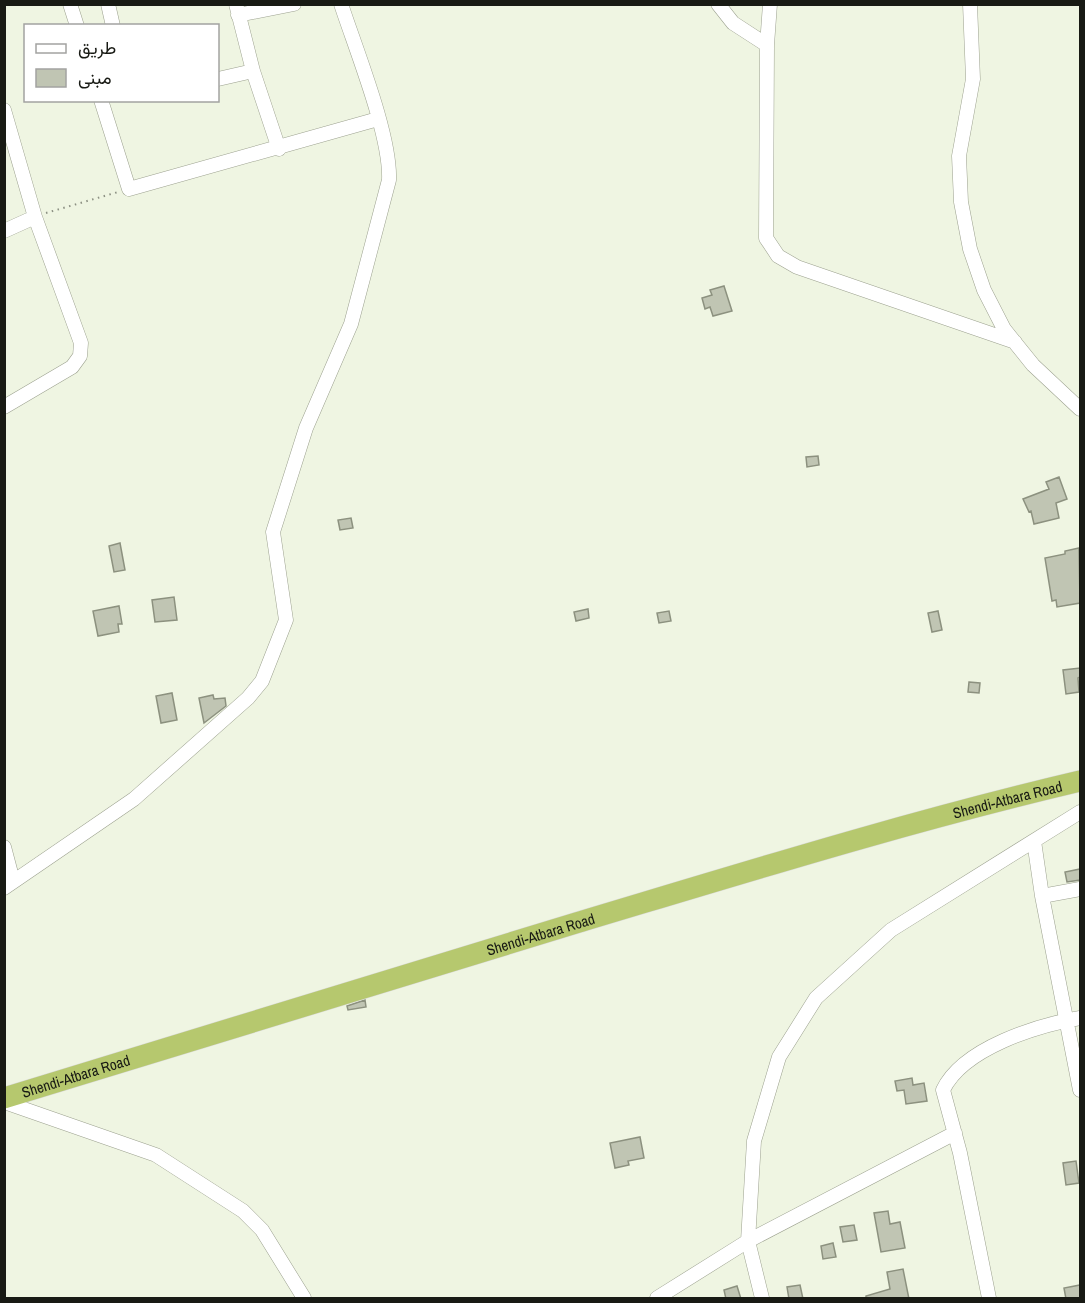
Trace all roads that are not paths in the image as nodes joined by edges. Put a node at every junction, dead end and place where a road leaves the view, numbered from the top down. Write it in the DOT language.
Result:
graph roads {
  1 [pos="70,4"];
  2 [pos="108,4"];
  3 [pos="294,4"];
  4 [pos="341,4"];
  5 [pos="718,4"];
  6 [pos="770,4"];
  7 [pos="970,4"];
  8 [pos="237,10"];
  9 [pos="76,24"];
  10 [pos="113,24"];
  11 [pos="767,45"];
  12 [pos="253,71"];
  13 [pos="219,79"];
  14 [pos="102,102"];
  15 [pos="4,110"];
  16 [pos="378,119"];
  17 [pos="279,149"];
  18 [pos="35,217"];
  19 [pos="4,231"];
  20 [pos="1015,342"];
  21 [pos="4,407"];
  22 [pos="1080,409"];
  23 [pos="1080,781"];
  24 [pos="1080,812"];
  25 [pos="1034,841"];
  26 [pos="4,847"];
  27 [pos="9,885"];
  28 [pos="1080,889"];
  29 [pos="1042,896"];
  30 [pos="1073,1019"];
  31 [pos="1080,1090"];
  32 [pos="4,1100"];
  33 [pos="955,1132"];
  34 [pos="748,1241"];
  35 [pos="665,1296"];
  36 [pos="304,1299"];
  37 [pos="762,1299"];
  38 [pos="988,1299"];
  1 -- 9 [label="street"];
  2 -- 10 [label="street"];
  3 -- 8 [label="street"];
  4 -- 16 [label="street"];
  5 -- 11 [label="street"];
  6 -- 11 [label="street"];
  7 -- 20 [label="street"];
  8 -- 12 [label="street"];
  11 -- 20 [label="street"];
  12 -- 13 [label="street"];
  12 -- 17 [label="street"];
  14 -- 17 [label="street"];
  15 -- 18 [label="street"];
  16 -- 17 [label="street"];
  16 -- 27 [label="street"];
  18 -- 19 [label="street"];
  18 -- 21 [label="street"];
  20 -- 22 [label="street"];
  23 -- 32 [label="highway, Shendi-Atbara Road"];
  24 -- 25 [label="street"];
  25 -- 29 [label="street"];
  25 -- 34 [label="street"];
  26 -- 27 [label="street"];
  28 -- 29 [label="street"];
  29 -- 30 [label="street"];
  30 -- 31 [label="street"];
  30 -- 33 [label="street"];
  32 -- 36 [label="street"];
  33 -- 34 [label="street"];
  33 -- 38 [label="street"];
  34 -- 35 [label="street"];
  34 -- 37 [label="street"];
}
